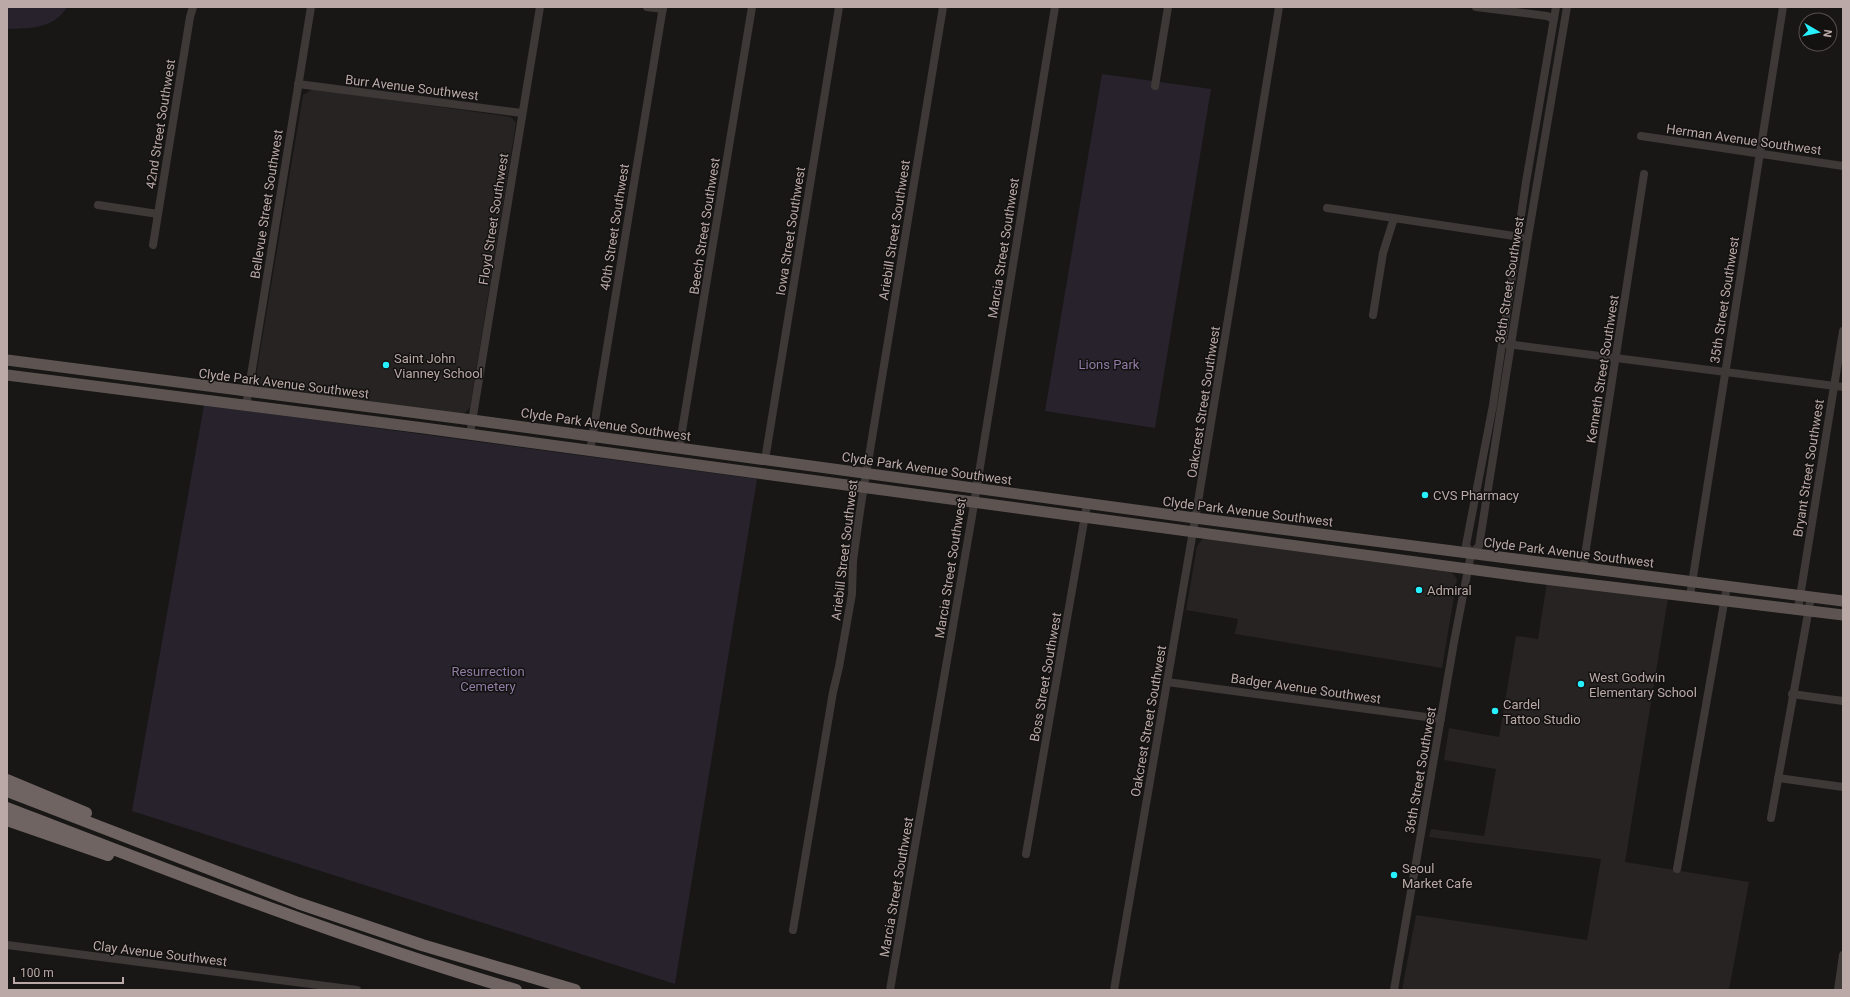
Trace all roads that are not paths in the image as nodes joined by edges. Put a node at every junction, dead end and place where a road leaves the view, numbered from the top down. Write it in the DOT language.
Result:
graph roads {
  1 [pos="194,7"];
  2 [pos="311,7"];
  3 [pos="540,7"];
  4 [pos="647,7"];
  5 [pos="752,7"];
  6 [pos="839,7"];
  7 [pos="943,7"];
  8 [pos="1055,7"];
  9 [pos="1168,7"];
  10 [pos="1279,7"];
  11 [pos="1476,7"];
  12 [pos="1556,7"];
  13 [pos="1567,7"];
  14 [pos="1783,7"];
  15 [pos="663,8"];
  16 [pos="1554,18"];
  17 [pos="298,84"];
  18 [pos="1155,86"];
  19 [pos="522,113"];
  20 [pos="1641,136"];
  21 [pos="1758,155"];
  22 [pos="1843,166"];
  23 [pos="1644,174"];
  24 [pos="98,205"];
  25 [pos="1327,208"];
  26 [pos="158,214"];
  27 [pos="1394,218"];
  28 [pos="1517,237"];
  29 [pos="1528,237"];
  30 [pos="153,245"];
  31 [pos="1373,315"];
  32 [pos="1843,331"];
  33 [pos="1502,344"];
  34 [pos="1511,344"];
  35 [pos="1616,358"];
  36 [pos="7,360"];
  37 [pos="1725,373"];
  38 [pos="7,375"];
  39 [pos="1834,386"];
  40 [pos="1843,388"];
  41 [pos="248,393"];
  42 [pos="246,406"];
  43 [pos="472,420"];
  44 [pos="470,434"];
  45 [pos="592,437"];
  46 [pos="679,449"];
  47 [pos="590,451"];
  48 [pos="765,460"];
  49 [pos="866,474"];
  50 [pos="864,487"];
  51 [pos="975,488"];
  52 [pos="973,501"];
  53 [pos="1087,504"];
  54 [pos="1084,516"];
  55 [pos="1195,518"];
  56 [pos="1193,532"];
  57 [pos="1471,554"];
  58 [pos="1469,568"];
  59 [pos="1583,568"];
  60 [pos="1693,582"];
  61 [pos="1727,586"];
  62 [pos="1690,596"];
  63 [pos="1805,597"];
  64 [pos="1724,600"];
  65 [pos="1843,601"];
  66 [pos="1803,610"];
  67 [pos="1843,615"];
  68 [pos="1167,682"];
  69 [pos="1792,694"];
  70 [pos="1843,701"];
  71 [pos="1441,719"];
  72 [pos="1778,778"];
  73 [pos="7,780"];
  74 [pos="1843,787"];
  75 [pos="7,791"];
  76 [pos="7,808"];
  77 [pos="1771,818"];
  78 [pos="7,820"];
  79 [pos="151,847"];
  80 [pos="1026,854"];
  81 [pos="1677,869"];
  82 [pos="201,883"];
  83 [pos="793,930"];
  84 [pos="7,945"];
  85 [pos="1843,955"];
  86 [pos="357,990"];
  87 [pos="516,990"];
  88 [pos="575,990"];
  89 [pos="890,990"];
  90 [pos="1114,990"];
  91 [pos="1394,990"];
  92 [pos="1838,990"];
  1 -- 26 [label="street, 42nd Street Southwest"];
  2 -- 17 [label="street, Bellevue Street Southwest"];
  3 -- 19 [label="street, Floyd Street Southwest"];
  4 -- 15 [label="street"];
  5 -- 46 [label="street, Beech Street Southwest"];
  6 -- 48 [label="street, Iowa Street Southwest"];
  7 -- 49 [label="street, Ariebill Street Southwest"];
  8 -- 51 [label="street, Marcia Street Southwest"];
  9 -- 18 [label="street"];
  10 -- 55 [label="street, Oakcrest Street Southwest"];
  11 -- 16 [label="street"];
  12 -- 16 [label="street, 36th Street Southwest"];
  13 -- 29 [label="street, 36th Street Southwest"];
  14 -- 21 [label="street, 35th Street Southwest"];
  15 -- 45 [label="street, 40th Street Southwest"];
  16 -- 28 [label="street, 36th Street Southwest"];
  17 -- 19 [label="street, Burr Avenue Southwest"];
  17 -- 41 [label="street, Bellevue Street Southwest"];
  19 -- 43 [label="street, Floyd Street Southwest"];
  20 -- 21 [label="street, Herman Avenue Southwest"];
  21 -- 22 [label="street, Herman Avenue Southwest"];
  21 -- 37 [label="street, 35th Street Southwest"];
  23 -- 35 [label="street, Kenneth Street Southwest"];
  24 -- 26 [label="street"];
  25 -- 27 [label="street"];
  26 -- 30 [label="street, 42nd Street Southwest"];
  27 -- 28 [label="street"];
  27 -- 31 [label="street"];
  28 -- 29 [label="street"];
  28 -- 33 [label="street, 36th Street Southwest"];
  29 -- 34 [label="street, 36th Street Southwest"];
  32 -- 39 [label="street, Bryant Street Southwest"];
  33 -- 34 [label="street"];
  33 -- 57 [label="street, 36th Street Southwest"];
  34 -- 35 [label="street"];
  34 -- 57 [label="street, 36th Street Southwest"];
  35 -- 37 [label="street"];
  35 -- 59 [label="street, Kenneth Street Southwest"];
  36 -- 41 [label="main road, Clyde Park Avenue Southwest"];
  37 -- 39 [label="street"];
  37 -- 60 [label="street, 35th Street Southwest"];
  38 -- 42 [label="main road, Clyde Park Avenue Southwest"];
  39 -- 40 [label="street"];
  39 -- 63 [label="street, Bryant Street Southwest"];
  41 -- 42 [label="street, Bellevue Street Southwest"];
  41 -- 43 [label="main road, Clyde Park Avenue Southwest"];
  42 -- 44 [label="main road, Clyde Park Avenue Southwest"];
  43 -- 44 [label="street, Floyd Street Southwest"];
  43 -- 45 [label="main road, Clyde Park Avenue Southwest"];
  44 -- 47 [label="main road, Clyde Park Avenue Southwest"];
  45 -- 46 [label="main road, Clyde Park Avenue Southwest"];
  45 -- 47 [label="street, 40th Street Southwest"];
  46 -- 48 [label="main road, Clyde Park Avenue Southwest"];
  47 -- 50 [label="main road, Clyde Park Avenue Southwest"];
  48 -- 49 [label="main road, Clyde Park Avenue Southwest"];
  49 -- 50 [label="street, Ariebill Street Southwest"];
  49 -- 51 [label="main road, Clyde Park Avenue Southwest"];
  50 -- 52 [label="main road, Clyde Park Avenue Southwest"];
  50 -- 83 [label="street, Ariebill Street Southwest"];
  51 -- 52 [label="street, Marcia Street Southwest"];
  51 -- 53 [label="main road, Clyde Park Avenue Southwest"];
  52 -- 54 [label="main road, Clyde Park Avenue Southwest"];
  52 -- 89 [label="street, Marcia Street Southwest"];
  53 -- 54 [label="street, Boss Street Southwest"];
  53 -- 55 [label="main road, Clyde Park Avenue Southwest"];
  54 -- 56 [label="main road, Clyde Park Avenue Southwest"];
  54 -- 80 [label="street, Boss Street Southwest"];
  55 -- 56 [label="street, Oakcrest Street Southwest"];
  55 -- 57 [label="main road, Clyde Park Avenue Southwest"];
  56 -- 58 [label="main road, Clyde Park Avenue Southwest"];
  56 -- 68 [label="street, Oakcrest Street Southwest"];
  57 -- 58 [label="street, 36th Street Southwest"];
  57 -- 59 [label="main road, Clyde Park Avenue Southwest"];
  58 -- 62 [label="main road, Clyde Park Avenue Southwest"];
  58 -- 71 [label="street, 36th Street Southwest"];
  59 -- 60 [label="main road, Clyde Park Avenue Southwest"];
  60 -- 61 [label="main road, Clyde Park Avenue Southwest"];
  60 -- 62 [label="street, 35th Street Southwest"];
  61 -- 63 [label="main road, Clyde Park Avenue Southwest"];
  61 -- 64 [label="street"];
  62 -- 64 [label="main road, Clyde Park Avenue Southwest"];
  63 -- 65 [label="main road, Clyde Park Avenue Southwest"];
  63 -- 66 [label="street, Bryant Street Southwest"];
  64 -- 66 [label="main road, Clyde Park Avenue Southwest"];
  64 -- 81 [label="street"];
  66 -- 67 [label="main road, Clyde Park Avenue Southwest"];
  66 -- 69 [label="street, Bryant Street Southwest"];
  68 -- 71 [label="street, Badger Avenue Southwest"];
  68 -- 90 [label="street, Oakcrest Street Southwest"];
  69 -- 70 [label="street"];
  69 -- 72 [label="street, Bryant Street Southwest"];
  71 -- 91 [label="street, 36th Street Southwest"];
  72 -- 74 [label="street"];
  72 -- 77 [label="street, Bryant Street Southwest"];
  73 -- 79 [label="highway"];
  75 -- 79 [label="highway"];
  76 -- 82 [label="highway"];
  78 -- 82 [label="highway"];
  79 -- 88 [label="highway"];
  82 -- 87 [label="highway"];
  84 -- 86 [label="street, Clay Avenue Southwest"];
  85 -- 92 [label="street"];
}
